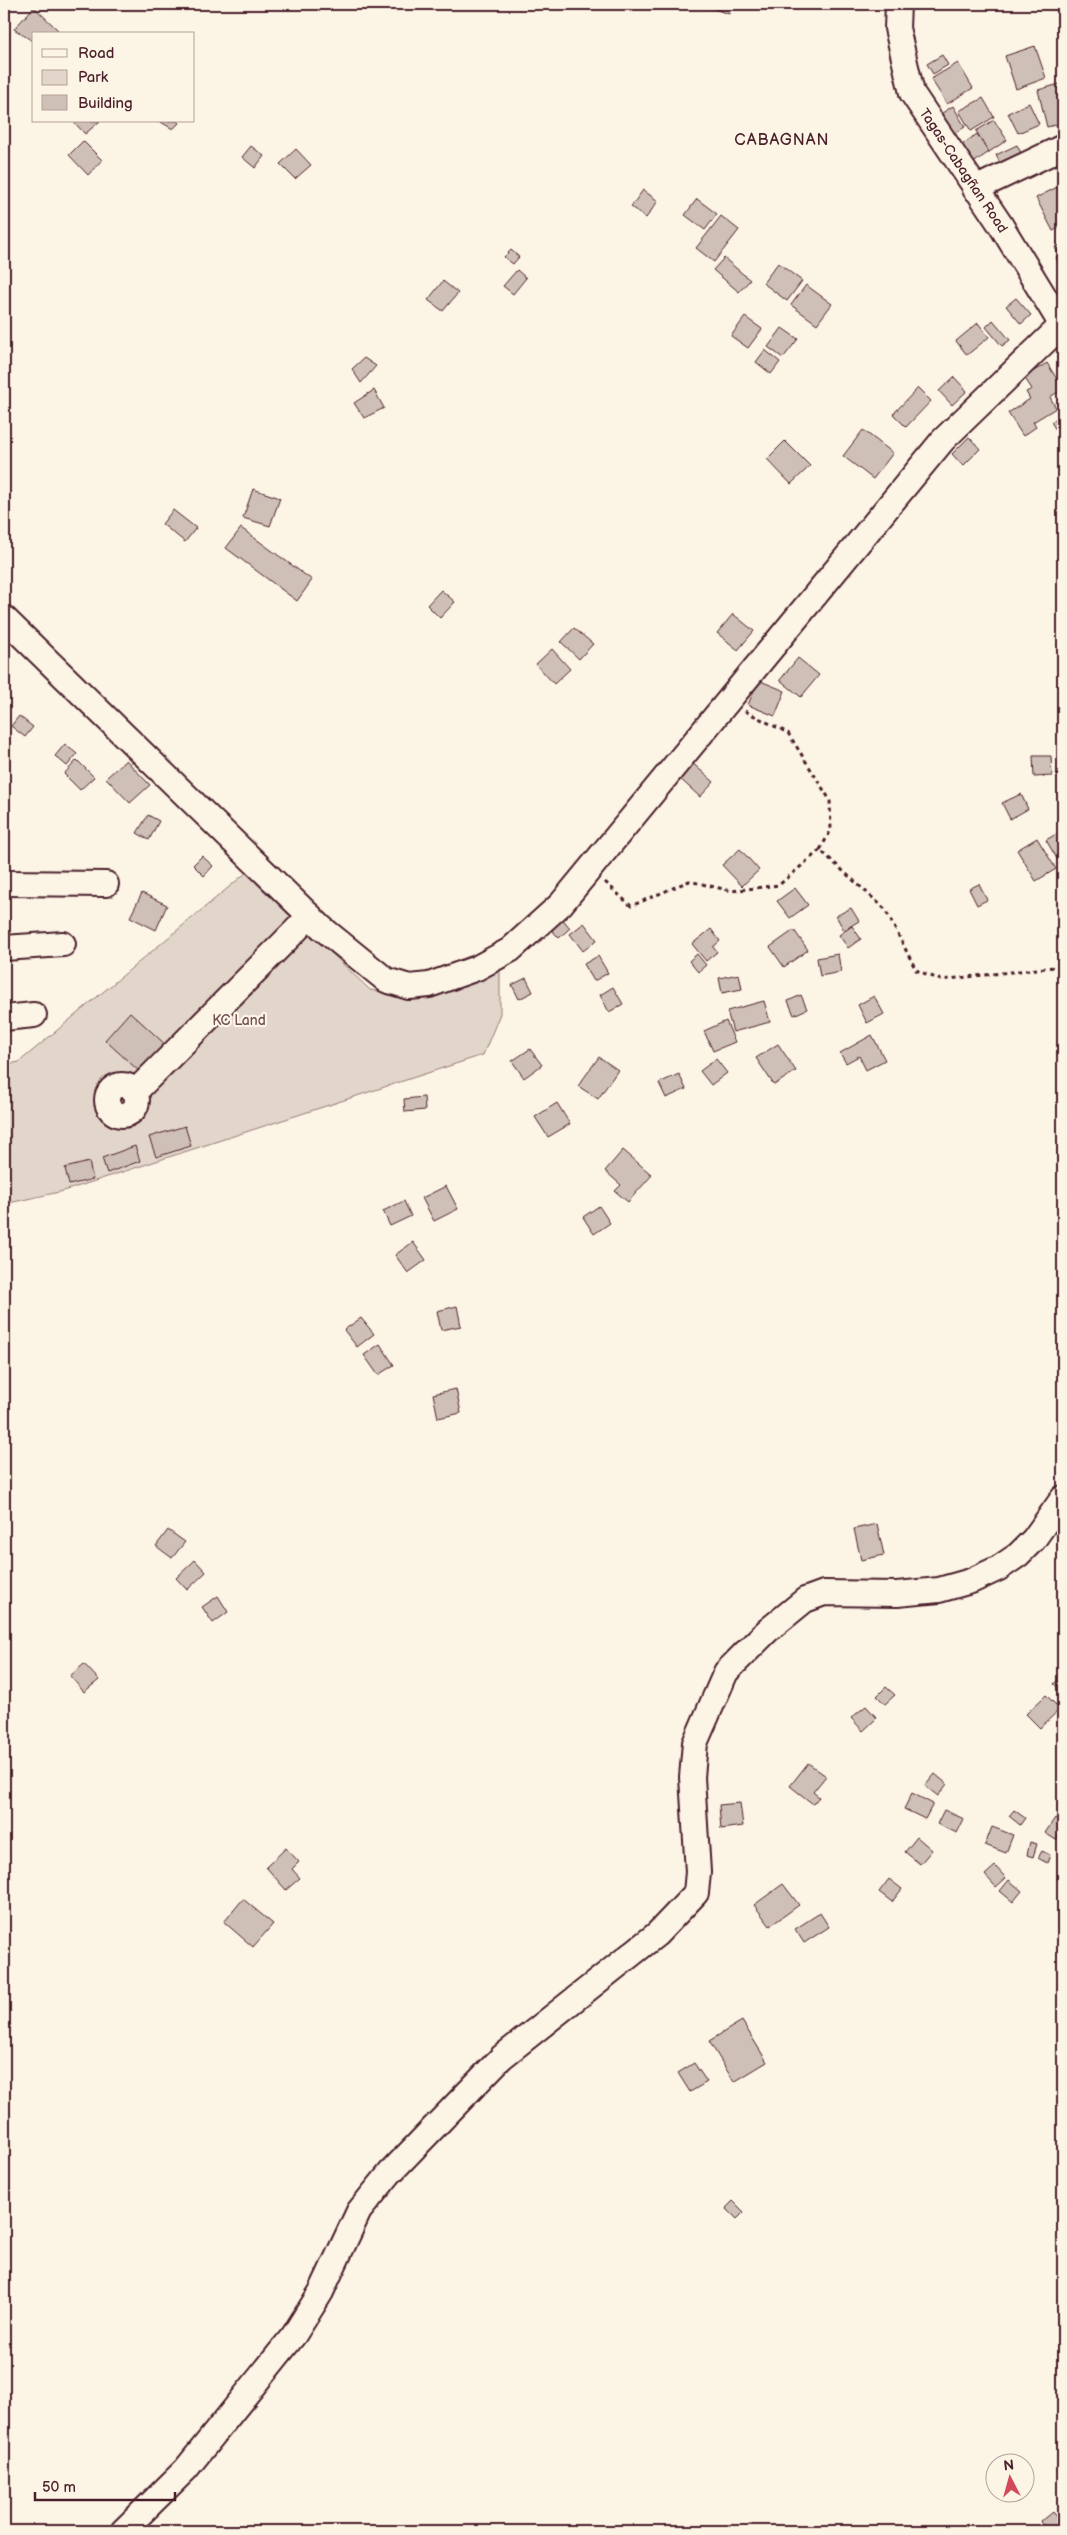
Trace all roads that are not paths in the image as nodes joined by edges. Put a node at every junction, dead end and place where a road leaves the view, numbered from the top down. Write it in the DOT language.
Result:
graph roads {
  1 [pos="898,4"];
  2 [pos="1063,148"];
  3 [pos="975,189"];
  4 [pos="1063,326"];
  5 [pos="4,618"];
  6 [pos="4,883"];
  7 [pos="106,884"];
  8 [pos="310,916"];
  9 [pos="63,944"];
  10 [pos="4,948"];
  11 [pos="34,1015"];
  12 [pos="4,1018"];
  13 [pos="135,1092"];
  14 [pos="1063,1498"];
  15 [pos="123,2531"];
  1 -- 3 [label="street, Tagas-Cabagñan Road"];
  2 -- 3 [label="street"];
  3 -- 4 [label="street, Tagas-Cabagñan Road"];
  4 -- 8 [label="street"];
  5 -- 8 [label="street"];
  6 -- 7 [label="street"];
  8 -- 13 [label="street"];
  9 -- 10 [label="street"];
  11 -- 12 [label="street"];
  14 -- 15 [label="street"];
}
